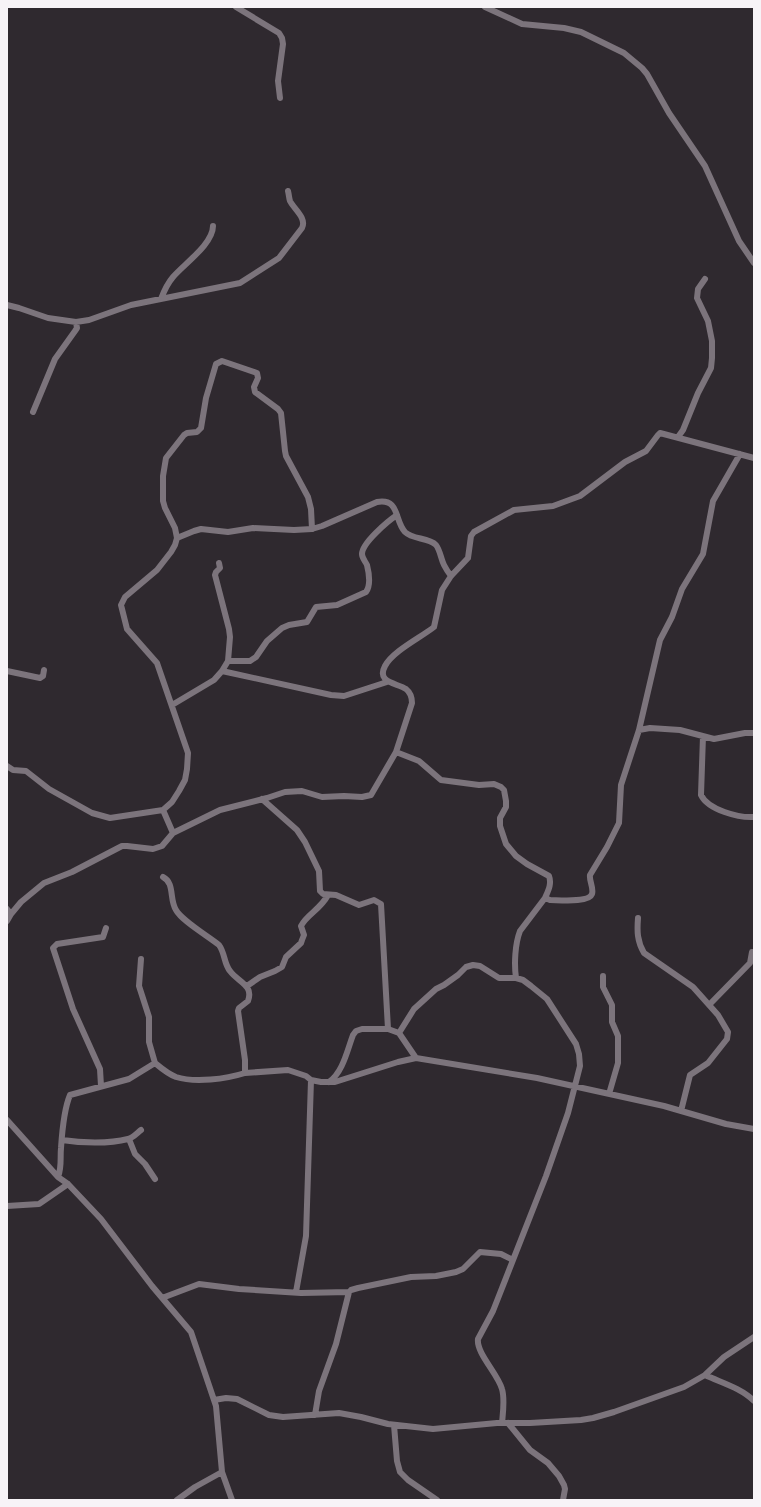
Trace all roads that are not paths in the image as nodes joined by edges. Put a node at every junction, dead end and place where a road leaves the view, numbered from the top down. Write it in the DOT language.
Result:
graph roads {
  1 [pos="236,7"];
  2 [pos="485,7"];
  3 [pos="280,98"];
  4 [pos="288,192"];
  5 [pos="213,226"];
  6 [pos="754,263"];
  7 [pos="705,279"];
  8 [pos="161,299"];
  9 [pos="7,305"];
  10 [pos="76,322"];
  11 [pos="33,412"];
  12 [pos="678,437"];
  13 [pos="740,454"];
  14 [pos="754,458"];
  15 [pos="397,516"];
  16 [pos="312,528"];
  17 [pos="177,538"];
  18 [pos="219,563"];
  19 [pos="451,576"];
  20 [pos="228,661"];
  21 [pos="44,670"];
  22 [pos="222,670"];
  23 [pos="7,671"];
  24 [pos="388,682"];
  25 [pos="172,705"];
  26 [pos="639,730"];
  27 [pos="754,733"];
  28 [pos="703,736"];
  29 [pos="396,752"];
  30 [pos="7,766"];
  31 [pos="262,799"];
  32 [pos="163,810"];
  33 [pos="754,817"];
  34 [pos="173,832"];
  35 [pos="163,877"];
  36 [pos="328,896"];
  37 [pos="545,898"];
  38 [pos="9,912"];
  39 [pos="638,918"];
  40 [pos="7,921"];
  41 [pos="106,928"];
  42 [pos="752,952"];
  43 [pos="141,959"];
  44 [pos="603,976"];
  45 [pos="516,978"];
  46 [pos="247,986"];
  47 [pos="709,1006"];
  48 [pos="388,1029"];
  49 [pos="399,1033"];
  50 [pos="416,1058"];
  51 [pos="155,1063"];
  52 [pos="245,1073"];
  53 [pos="311,1080"];
  54 [pos="330,1082"];
  55 [pos="102,1086"];
  56 [pos="576,1086"];
  57 [pos="609,1094"];
  58 [pos="682,1111"];
  59 [pos="7,1120"];
  60 [pos="754,1129"];
  61 [pos="141,1130"];
  62 [pos="129,1139"];
  63 [pos="62,1140"];
  64 [pos="58,1176"];
  65 [pos="155,1179"];
  66 [pos="68,1184"];
  67 [pos="7,1206"];
  68 [pos="513,1260"];
  69 [pos="296,1292"];
  70 [pos="349,1292"];
  71 [pos="162,1298"];
  72 [pos="754,1337"];
  73 [pos="706,1375"];
  74 [pos="214,1400"];
  75 [pos="754,1400"];
  76 [pos="315,1415"];
  77 [pos="505,1423"];
  78 [pos="394,1425"];
  79 [pos="222,1472"];
  80 [pos="177,1500"];
  81 [pos="232,1500"];
  82 [pos="437,1500"];
  83 [pos="563,1500"];
  1 -- 3 [label="street"];
  2 -- 6 [label="street"];
  4 -- 8 [label="street"];
  5 -- 8 [label="street"];
  7 -- 12 [label="street"];
  8 -- 10 [label="street"];
  9 -- 10 [label="street"];
  10 -- 11 [label="street"];
  12 -- 13 [label="street"];
  12 -- 19 [label="street"];
  13 -- 14 [label="street"];
  13 -- 26 [label="street"];
  15 -- 16 [label="street"];
  15 -- 19 [label="street"];
  15 -- 20 [label="street"];
  16 -- 17 [label="street"];
  16 -- 17 [label="street"];
  17 -- 25 [label="street"];
  18 -- 20 [label="street"];
  19 -- 24 [label="street"];
  20 -- 22 [label="street"];
  21 -- 23 [label="street"];
  22 -- 24 [label="street"];
  22 -- 25 [label="street"];
  24 -- 29 [label="street"];
  25 -- 32 [label="street"];
  26 -- 28 [label="street"];
  26 -- 37 [label="street"];
  27 -- 28 [label="street"];
  28 -- 33 [label="street"];
  29 -- 31 [label="street"];
  29 -- 37 [label="street"];
  30 -- 32 [label="street"];
  31 -- 34 [label="street"];
  31 -- 36 [label="street"];
  32 -- 34 [label="street"];
  34 -- 38 [label="street"];
  35 -- 46 [label="street"];
  36 -- 46 [label="street"];
  36 -- 48 [label="street"];
  37 -- 45 [label="street"];
  38 -- 40 [label="street"];
  39 -- 47 [label="street"];
  41 -- 55 [label="street"];
  42 -- 47 [label="street"];
  43 -- 51 [label="street"];
  44 -- 57 [label="street"];
  45 -- 49 [label="street"];
  45 -- 56 [label="street"];
  46 -- 52 [label="street"];
  47 -- 58 [label="street"];
  48 -- 49 [label="street"];
  48 -- 54 [label="street"];
  49 -- 50 [label="street"];
  50 -- 54 [label="street"];
  50 -- 56 [label="street"];
  51 -- 52 [label="street"];
  51 -- 55 [label="street"];
  52 -- 53 [label="street"];
  53 -- 54 [label="street"];
  53 -- 69 [label="street"];
  55 -- 63 [label="street"];
  56 -- 57 [label="street"];
  56 -- 68 [label="street"];
  57 -- 58 [label="street"];
  58 -- 60 [label="street"];
  59 -- 64 [label="street"];
  61 -- 62 [label="street"];
  62 -- 63 [label="street"];
  62 -- 65 [label="street"];
  63 -- 64 [label="street"];
  64 -- 66 [label="street"];
  66 -- 67 [label="street"];
  66 -- 71 [label="street"];
  68 -- 70 [label="street"];
  68 -- 77 [label="street"];
  69 -- 70 [label="street"];
  69 -- 71 [label="street"];
  70 -- 76 [label="street"];
  71 -- 74 [label="street"];
  72 -- 73 [label="street"];
  73 -- 75 [label="street"];
  73 -- 77 [label="street"];
  74 -- 76 [label="street"];
  74 -- 79 [label="street"];
  76 -- 78 [label="street"];
  77 -- 78 [label="street"];
  77 -- 83 [label="street"];
  78 -- 82 [label="street"];
  79 -- 80 [label="street"];
  79 -- 81 [label="street"];
}
